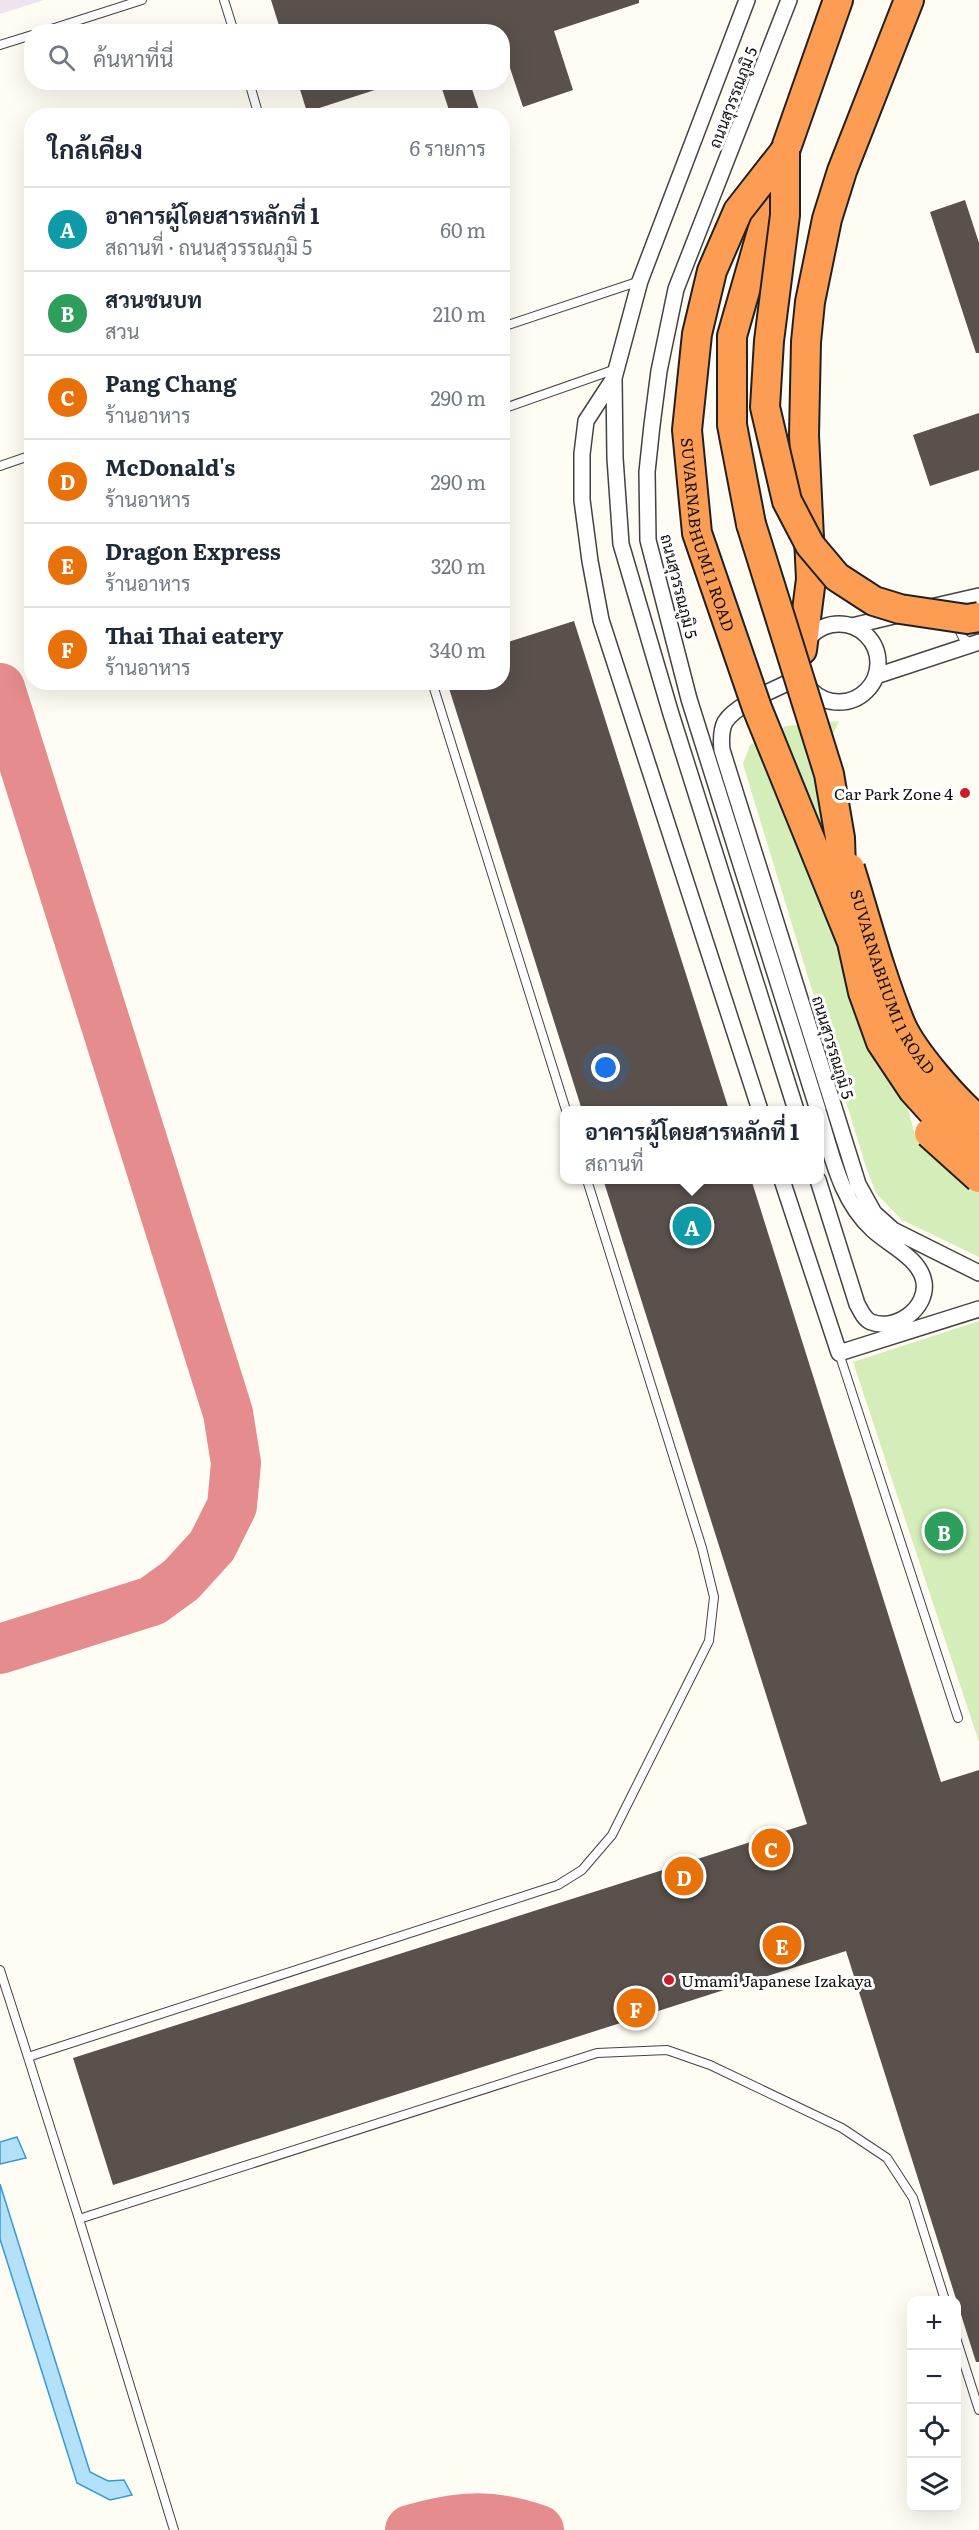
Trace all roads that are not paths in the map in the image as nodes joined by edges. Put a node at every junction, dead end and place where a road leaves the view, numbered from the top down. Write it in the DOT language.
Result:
graph roads {
  1 [pos="142,0"];
  2 [pos="224,0"];
  3 [pos="747,0"];
  4 [pos="789,0"];
  5 [pos="838,0"];
  6 [pos="909,0"];
  7 [pos="67,24"];
  8 [pos="232,24"];
  9 [pos="24,38"];
  10 [pos="0,45"];
  11 [pos="251,90"];
  12 [pos="257,108"];
  13 [pos="785,151"];
  14 [pos="640,281"];
  15 [pos="510,324"];
  16 [pos="615,373"];
  17 [pos="510,406"];
  18 [pos="24,458"];
  19 [pos="0,466"];
  20 [pos="979,596"];
  21 [pos="970,609"];
  22 [pos="852,626"];
  23 [pos="976,644"];
  24 [pos="802,663"];
  25 [pos="876,676"];
  26 [pos="435,690"];
  27 [pos="840,838"];
  28 [pos="852,942"];
  29 [pos="565,1106"];
  30 [pos="759,1106"];
  31 [pos="795,1106"];
  32 [pos="817,1106"];
  33 [pos="979,1119"];
  34 [pos="824,1128"];
  35 [pos="979,1151"];
  36 [pos="979,1178"];
  37 [pos="589,1184"];
  38 [pos="784,1184"];
  39 [pos="820,1184"];
  40 [pos="979,1273"];
  41 [pos="979,1309"];
  42 [pos="896,1323"];
  43 [pos="919,1328"];
  44 [pos="876,1341"];
  45 [pos="838,1353"];
  46 [pos="958,1718"];
  47 [pos="0,1970"];
  48 [pos="28,2057"];
  49 [pos="79,2219"];
  50 [pos="943,2296"];
  51 [pos="961,2350"];
  52 [pos="979,2410"];
  53 [pos="174,2530"];
  1 -- 7 [label="lane"];
  2 -- 8 [label="lane"];
  3 -- 14 [label="street, ถนนสุวรรณภูมิ 5"];
  4 -- 32 [label="street, ถนนสุวรรณภูมิ 5"];
  5 -- 13 [label="highway, SUVARNABHUMI 1 ROAD"];
  6 -- 24 [label="highway"];
  9 -- 10 [label="lane"];
  11 -- 12 [label="lane"];
  13 -- 21 [label="highway, SUVARNABHUMI 1 ROAD, bridge"];
  13 -- 27 [label="highway, SUVARNABHUMI 1 ROAD, bridge"];
  13 -- 28 [label="highway, SUVARNABHUMI 1 ROAD, bridge"];
  14 -- 15 [label="lane"];
  14 -- 16 [label="street, ถนนสุวรรณภูมิ 5"];
  16 -- 17 [label="lane"];
  16 -- 30 [label="street, ถนนสุวรรณภูมิ 5"];
  16 -- 31 [label="street, ถนนสุวรรณภูมิ 5"];
  18 -- 19 [label="lane"];
  20 -- 21 [label="street, ถนนสุวรรณภูมิ 5"];
  21 -- 22 [label="street, ถนนสุวรรณภูมิ 5"];
  21 -- 23 [label="lane"];
  22 -- 24 [label="street, ถนนสุวรรณภูมิ 5"];
  22 -- 25 [label="street"];
  23 -- 25 [label="street"];
  24 -- 25 [label="street"];
  24 -- 40 [label="street, ถนนสุวรรณภูมิ 5"];
  26 -- 29 [label="lane"];
  27 -- 33 [label="highway, SUVARNABHUMI 1 ROAD, bridge"];
  27 -- 36 [label="highway, SUVARNABHUMI 1 ROAD, bridge"];
  28 -- 33 [label="highway, SUVARNABHUMI 1 ROAD, bridge"];
  28 -- 35 [label="highway, SUVARNABHUMI 1 ROAD, bridge"];
  34 -- 42 [label="street, ถนนสุวรรณภูมิ 5"];
  37 -- 48 [label="lane"];
  38 -- 45 [label="street"];
  39 -- 42 [label="street, ถนนสุวรรณภูมิ 5"];
  41 -- 43 [label="street, ถนนสุวรรณภูมิ 5"];
  42 -- 43 [label="street, ถนนสุวรรณภูมิ 5"];
  42 -- 44 [label="street, ถนนสุวรรณภูมิ 5"];
  43 -- 44 [label="street, ถนนสุวรรณภูมิ 5"];
  44 -- 45 [label="street, ถนนสุวรรณภูมิ 5"];
  45 -- 46 [label="lane"];
  47 -- 48 [label="lane"];
  48 -- 49 [label="lane"];
  49 -- 50 [label="lane"];
  49 -- 53 [label="lane"];
  51 -- 52 [label="lane"];
}
